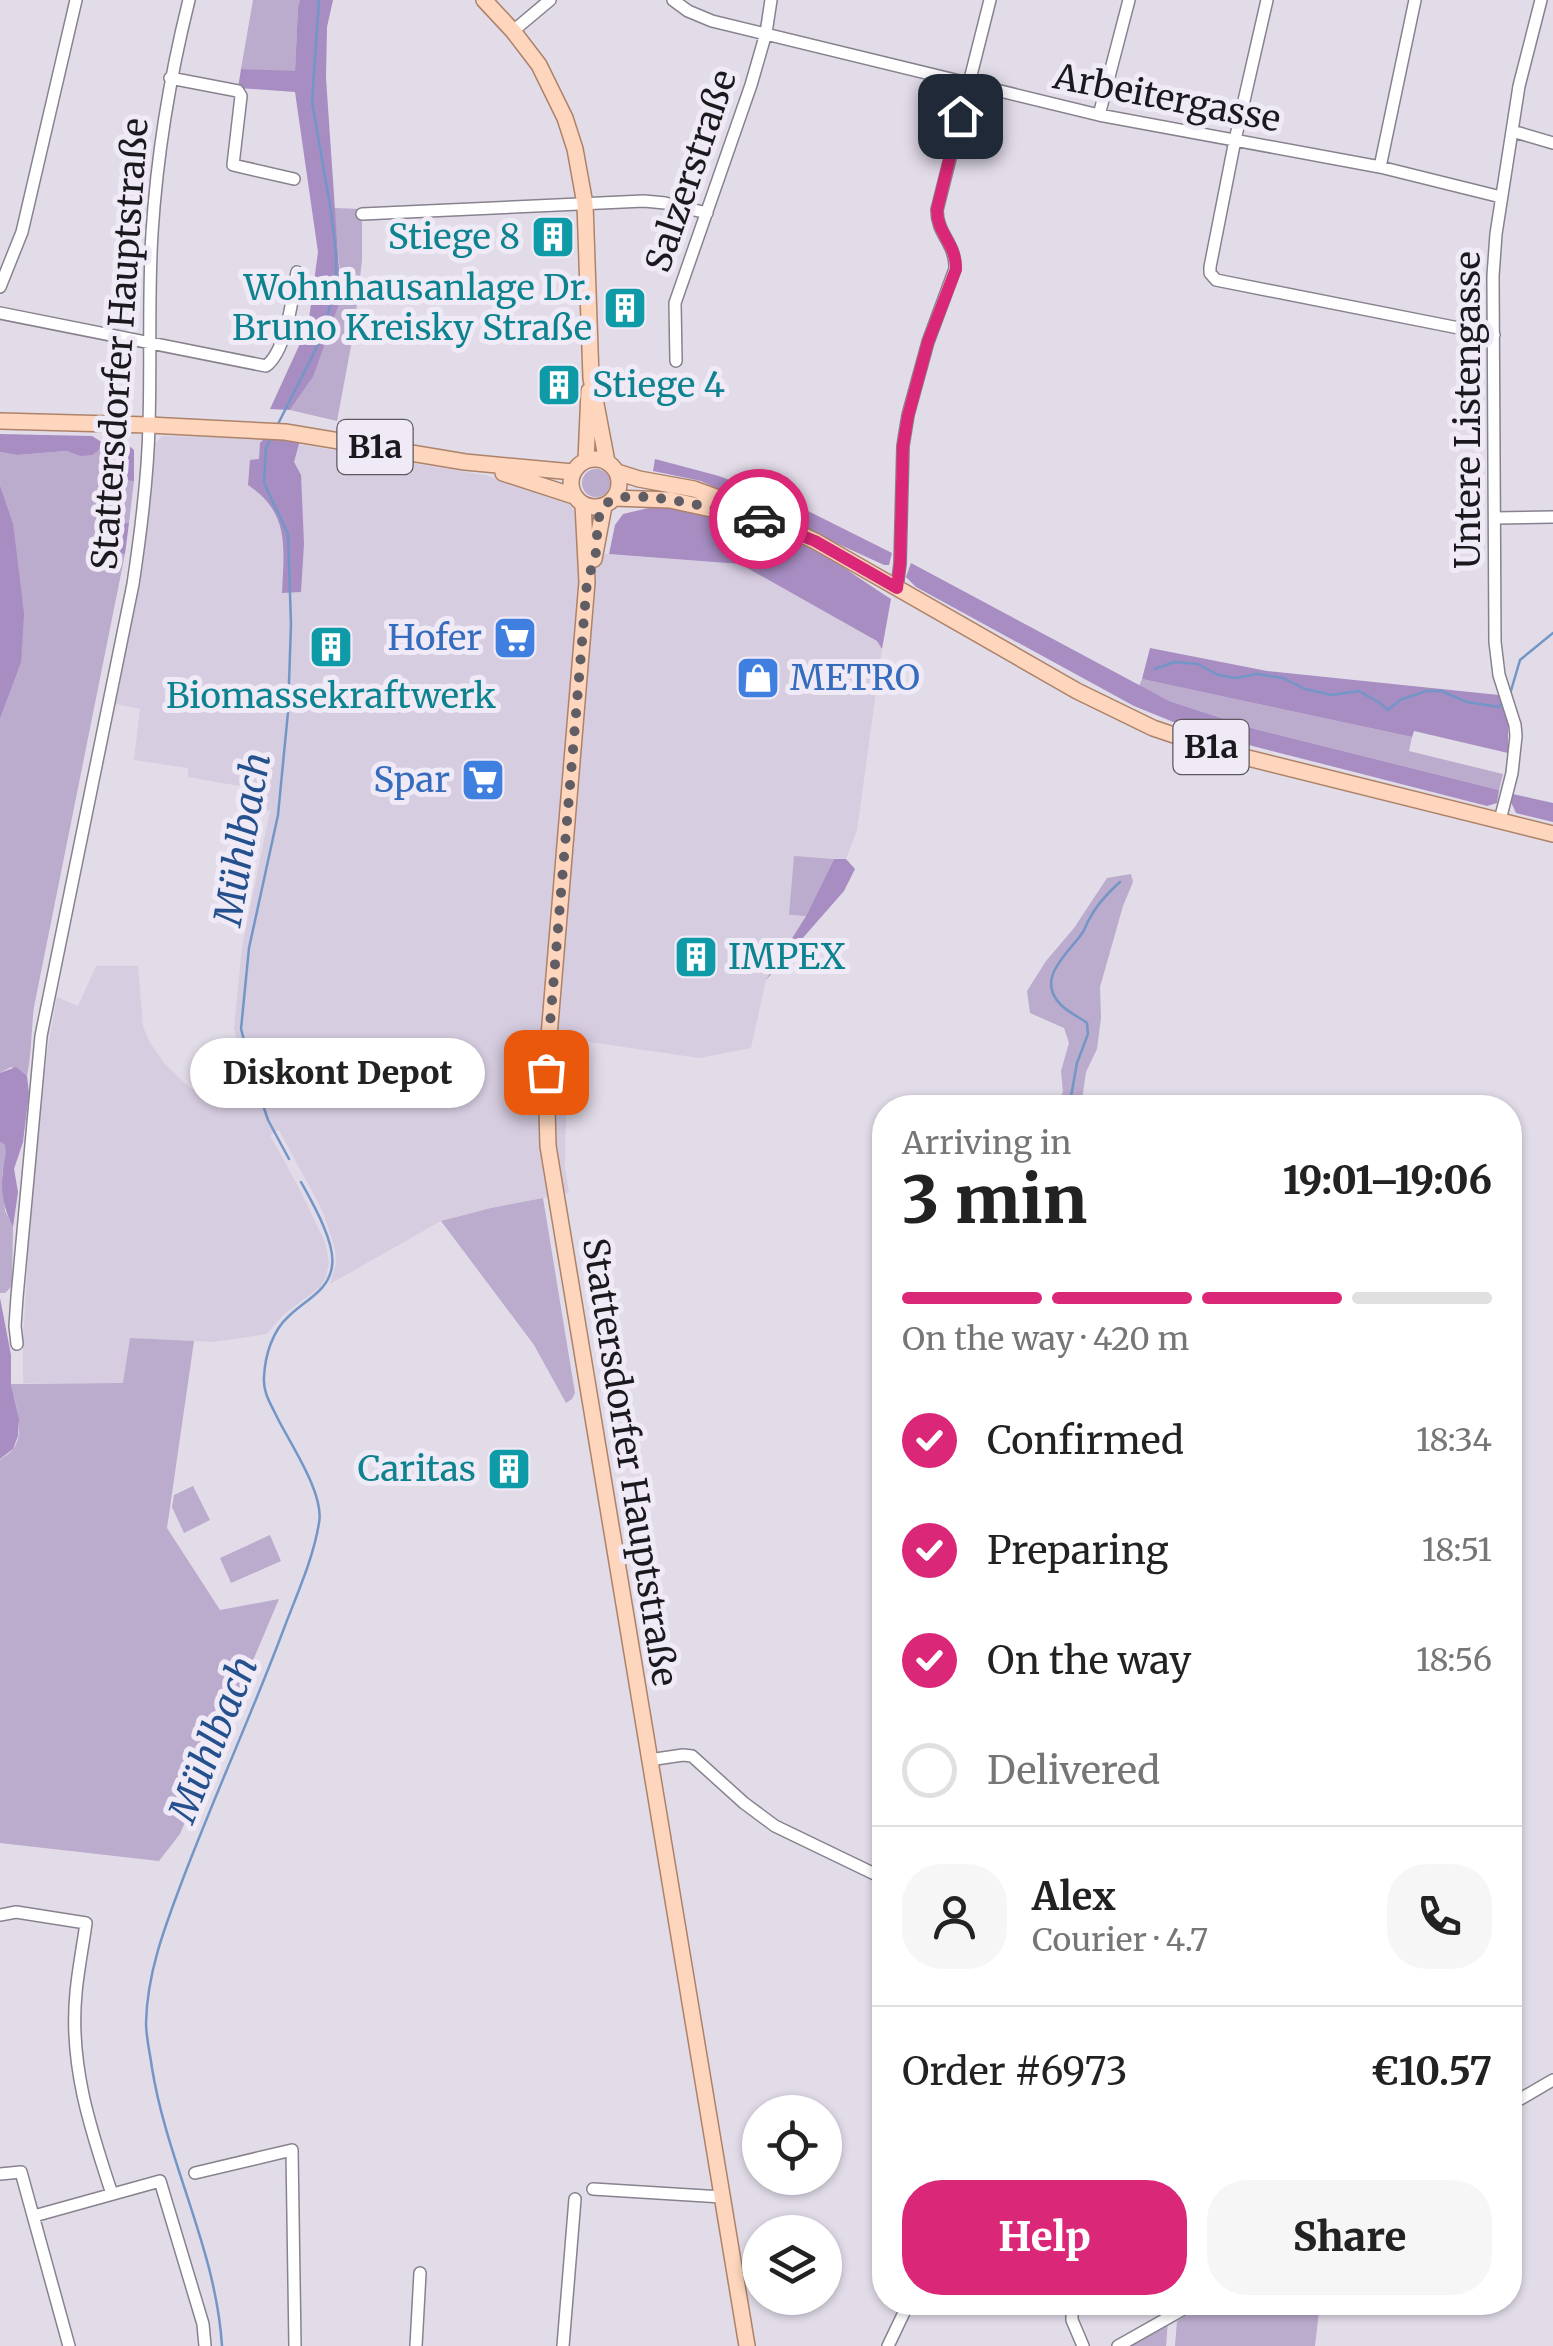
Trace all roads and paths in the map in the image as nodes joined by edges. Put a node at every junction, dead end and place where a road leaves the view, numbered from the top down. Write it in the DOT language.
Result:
graph roads {
  1 [pos="76,0"];
  2 [pos="189,0"];
  3 [pos="484,0"];
  4 [pos="550,0"];
  5 [pos="673,0"];
  6 [pos="771,0"];
  7 [pos="990,0"];
  8 [pos="1129,0"];
  9 [pos="1268,0"];
  10 [pos="1416,0"];
  11 [pos="1541,0"];
  12 [pos="513,31"];
  13 [pos="766,33"];
  14 [pos="170,78"];
  15 [pos="968,84"];
  16 [pos="1099,115"];
  17 [pos="1512,131"];
  18 [pos="1235,140"];
  19 [pos="1553,142"];
  20 [pos="1380,167"];
  21 [pos="294,178"];
  22 [pos="1501,196"];
  23 [pos="585,204"];
  24 [pos="707,213"];
  25 [pos="362,214"];
  26 [pos="297,272"];
  27 [pos="0,287"];
  28 [pos="0,313"];
  29 [pos="1494,334"];
  30 [pos="149,343"];
  31 [pos="676,362"];
  32 [pos="591,378"];
  33 [pos="0,421"];
  34 [pos="149,425"];
  35 [pos="465,462"];
  36 [pos="580,466"];
  37 [pos="612,466"];
  38 [pos="579,500"];
  39 [pos="609,502"];
  40 [pos="738,510"];
  41 [pos="1553,517"];
  42 [pos="1495,518"];
  43 [pos="587,582"];
  44 [pos="897,588"];
  45 [pos="1500,820"];
  46 [pos="1553,834"];
  47 [pos="17,1344"];
  48 [pos="648,1760"];
  49 [pos="872,1873"];
  50 [pos="0,1915"];
  51 [pos="1553,2080"];
  52 [pos="1522,2098"];
  53 [pos="194,2173"];
  54 [pos="0,2174"];
  55 [pos="593,2188"];
  56 [pos="112,2194"];
  57 [pos="722,2197"];
  58 [pos="575,2199"];
  59 [pos="34,2216"];
  60 [pos="420,2272"];
  61 [pos="903,2315"];
  62 [pos="1072,2315"];
  63 [pos="1173,2315"];
  64 [pos="69,2346"];
  65 [pos="204,2346"];
  66 [pos="294,2346"];
  67 [pos="416,2346"];
  68 [pos="563,2346"];
  69 [pos="747,2346"];
  70 [pos="888,2346"];
  71 [pos="1083,2346"];
  72 [pos="1118,2346"];
  1 -- 27 [label="street"];
  2 -- 14 [label="street, Stattersdorfer Hauptstraße"];
  3 -- 12 [label="main road"];
  4 -- 12 [label="street"];
  5 -- 13 [label="street, Arbeitergasse"];
  6 -- 13 [label="street, Salzerstraße"];
  7 -- 15 [label="street"];
  8 -- 16 [label="street"];
  9 -- 18 [label="street"];
  10 -- 20 [label="street"];
  11 -- 17 [label="street, Untere Listengasse"];
  12 -- 23 [label="main road"];
  13 -- 15 [label="street, Arbeitergasse"];
  13 -- 24 [label="street, Salzerstraße"];
  14 -- 21 [label="street"];
  14 -- 30 [label="street, Stattersdorfer Hauptstraße"];
  15 -- 16 [label="street, Arbeitergasse"];
  15 -- 44 [label="street"];
  16 -- 18 [label="street, Arbeitergasse"];
  17 -- 19 [label="street"];
  17 -- 22 [label="street, Untere Listengasse"];
  18 -- 20 [label="street, Arbeitergasse"];
  18 -- 29 [label="street"];
  20 -- 22 [label="street, Arbeitergasse"];
  22 -- 29 [label="street, Untere Listengasse"];
  23 -- 24 [label="street"];
  23 -- 25 [label="street"];
  23 -- 32 [label="main road"];
  24 -- 31 [label="street, Salzerstraße"];
  26 -- 30 [label="street"];
  28 -- 30 [label="street"];
  29 -- 42 [label="street, Untere Listengasse"];
  30 -- 34 [label="street, Stattersdorfer Hauptstraße"];
  32 -- 36 [label="main road"];
  32 -- 37 [label="main road"];
  33 -- 34 [label="main road, B1a"];
  34 -- 35 [label="main road, B1a"];
  34 -- 47 [label="street, Stattersdorfer Hauptstraße"];
  35 -- 36 [label="main road, B1a"];
  35 -- 38 [label="main road, B1a"];
  36 -- 37 [label="main road, B1a"];
  36 -- 38 [label="main road"];
  37 -- 39 [label="main road"];
  37 -- 40 [label="main road, B1a"];
  38 -- 39 [label="main road, B1a"];
  38 -- 43 [label="main road, Stattersdorfer Hauptstraße"];
  39 -- 40 [label="main road, B1a"];
  39 -- 43 [label="main road, Stattersdorfer Hauptstraße"];
  40 -- 44 [label="main road, B1a"];
  41 -- 42 [label="street"];
  42 -- 45 [label="street, Untere Listengasse"];
  43 -- 48 [label="main road, Stattersdorfer Hauptstraße"];
  44 -- 45 [label="main road, B1a"];
  45 -- 46 [label="main road, B1a"];
  48 -- 49 [label="street"];
  48 -- 57 [label="main road, Stattersdorfer Hauptstraße"];
  50 -- 56 [label="street"];
  51 -- 52 [label="street"];
  53 -- 66 [label="street"];
  54 -- 59 [label="street"];
  55 -- 57 [label="street"];
  56 -- 59 [label="street"];
  56 -- 65 [label="street"];
  57 -- 69 [label="main road, Stattersdorfer Hauptstraße"];
  58 -- 68 [label="street"];
  59 -- 64 [label="street"];
  60 -- 67 [label="street"];
  61 -- 70 [label="street"];
  62 -- 71 [label="street"];
  63 -- 72 [label="street"];
}
